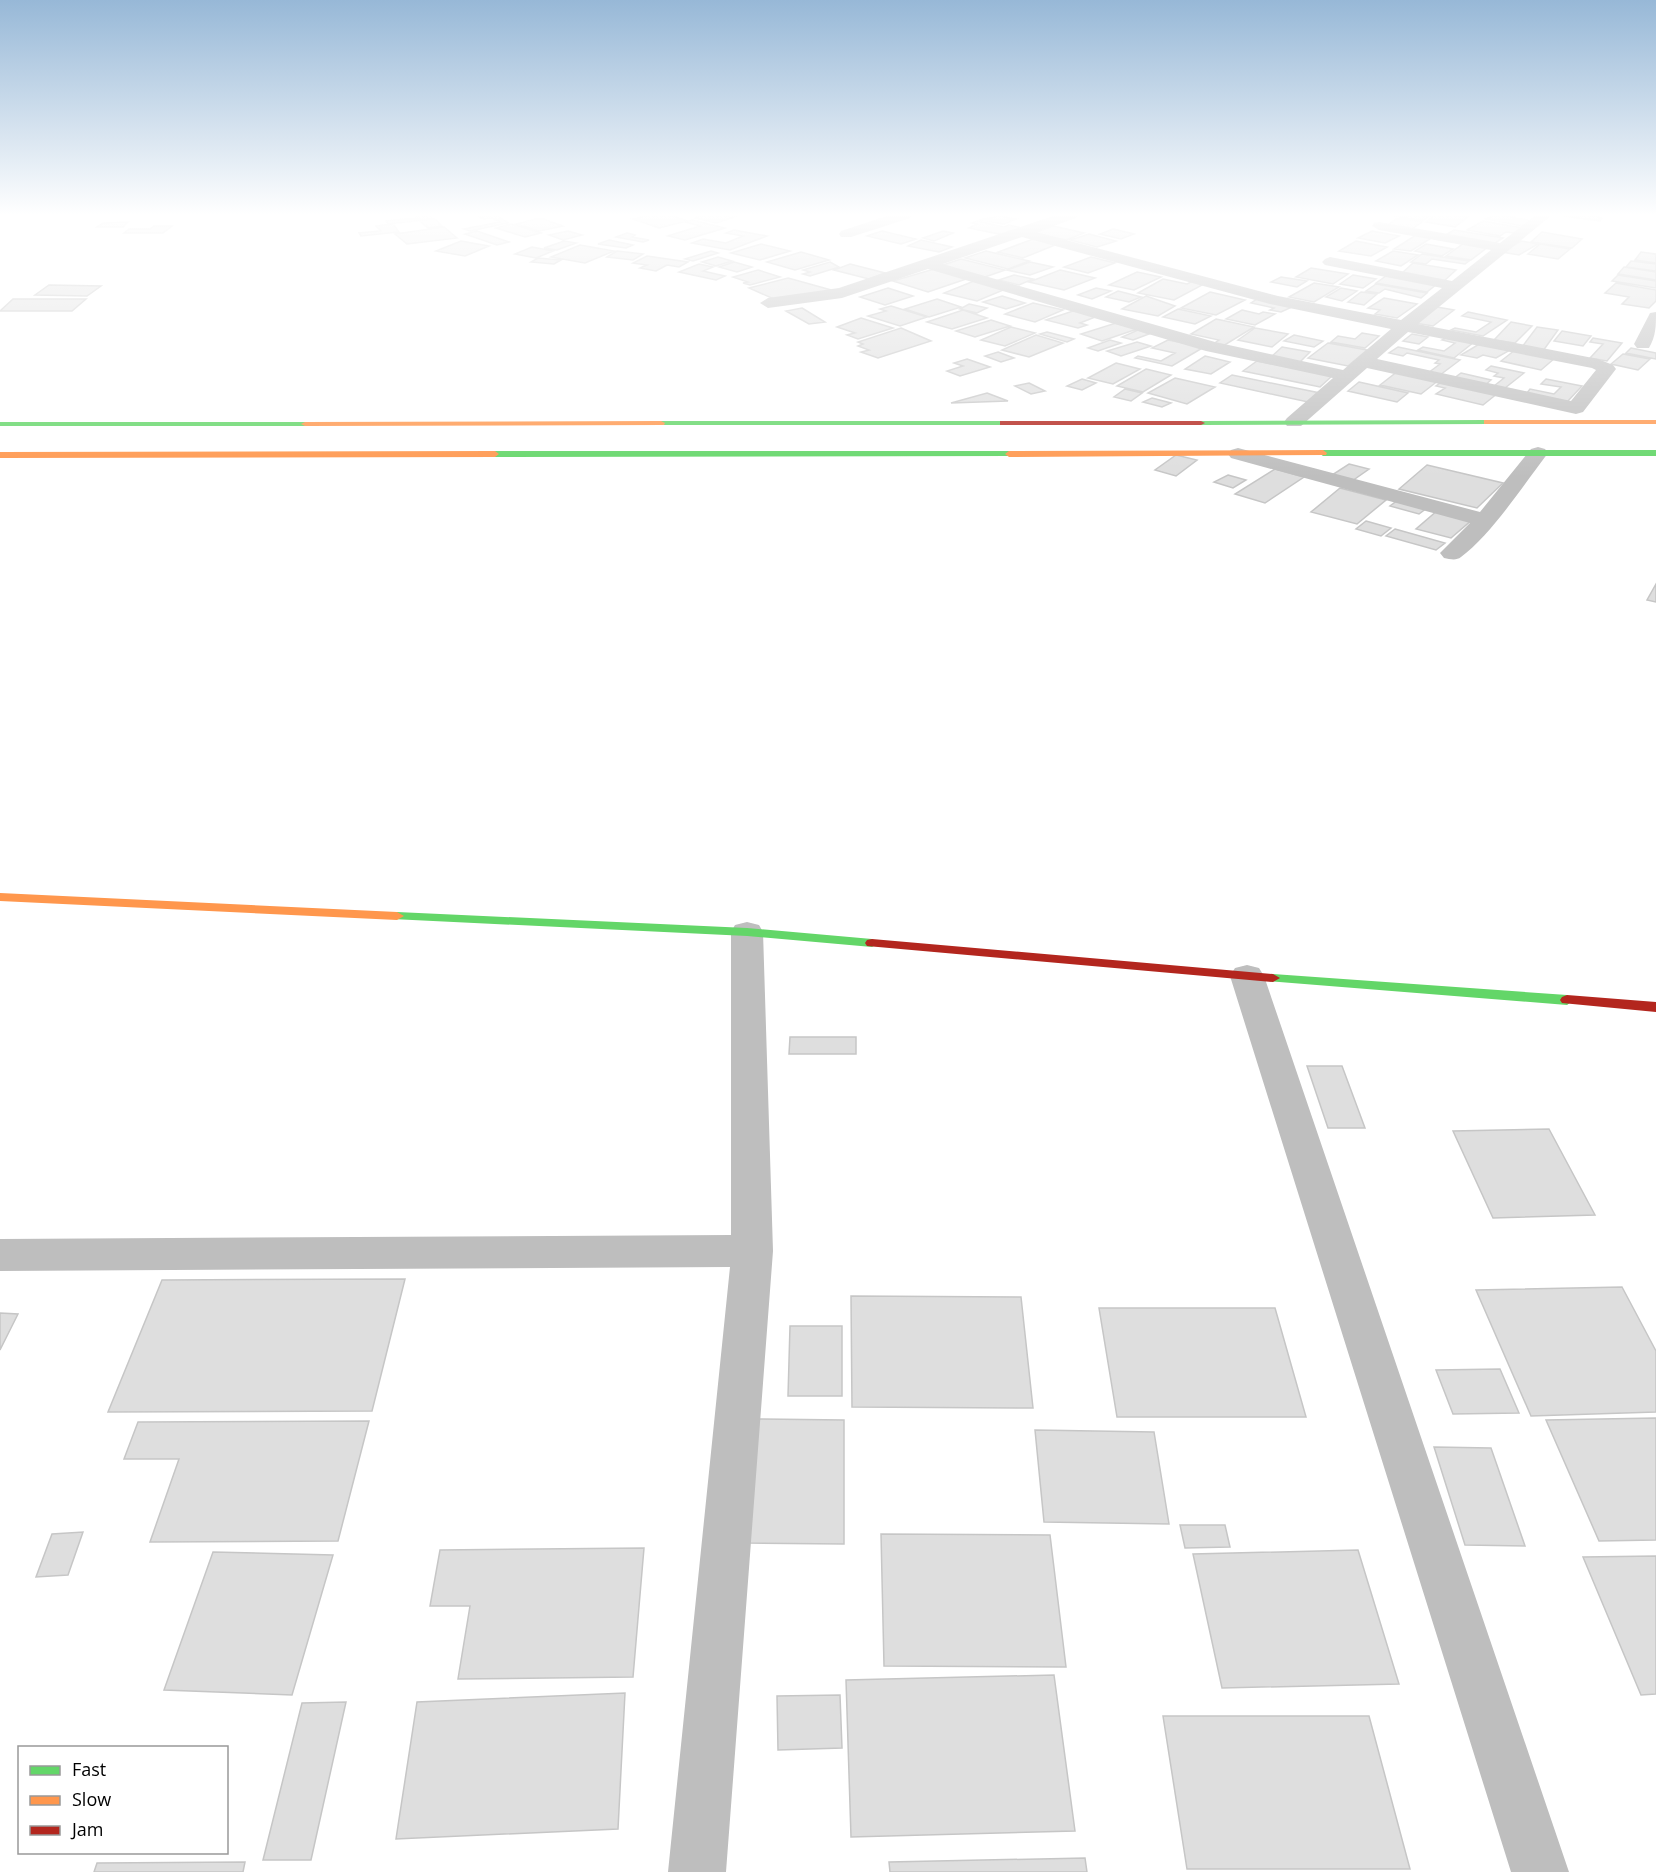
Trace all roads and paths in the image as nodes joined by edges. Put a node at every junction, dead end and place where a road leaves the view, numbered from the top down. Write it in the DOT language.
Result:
graph roads {
  1 [pos="773,302"];
  2 [pos="1059,302"];
  3 [pos="1283,302"];
  4 [pos="1434,302"];
  5 [pos="768,303"];
  6 [pos="1656,317"];
  7 [pos="1403,327"];
  8 [pos="1643,344"];
  9 [pos="1365,362"];
  10 [pos="1347,376"];
  11 [pos="1459,422"];
  12 [pos="1656,422"];
  13 [pos="1294,423"];
  14 [pos="0,424"];
  15 [pos="1538,453"];
  16 [pos="1656,453"];
  17 [pos="1238,454"];
  18 [pos="1485,454"];
  19 [pos="0,455"];
  20 [pos="1485,520"];
  21 [pos="1452,553"];
  22 [pos="0,897"];
  23 [pos="747,932"];
  24 [pos="1247,975"];
  25 [pos="1656,1007"];
  26 [pos="752,1251"];
  27 [pos="0,1255"];
  28 [pos="697,1872"];
  29 [pos="1540,1872"];
  1 -- 5 [label="street"];
  2 -- 10 [label="street"];
  3 -- 7 [label="street"];
  4 -- 7 [label="street"];
  6 -- 8 [label="street"];
  7 -- 9 [label="street"];
  7 -- 9 [label="street"];
  9 -- 10 [label="street"];
  10 -- 13 [label="street"];
  11 -- 12 [label="street"];
  11 -- 13 [label="street"];
  11 -- 18 [label="street"];
  13 -- 14 [label="street"];
  15 -- 16 [label="street"];
  15 -- 18 [label="street"];
  15 -- 20 [label="street"];
  17 -- 18 [label="street"];
  17 -- 19 [label="street"];
  17 -- 20 [label="street"];
  20 -- 21 [label="street"];
  22 -- 23 [label="street"];
  23 -- 24 [label="street"];
  23 -- 26 [label="street"];
  24 -- 25 [label="street"];
  24 -- 29 [label="street"];
  26 -- 27 [label="street"];
  26 -- 28 [label="street"];
}
